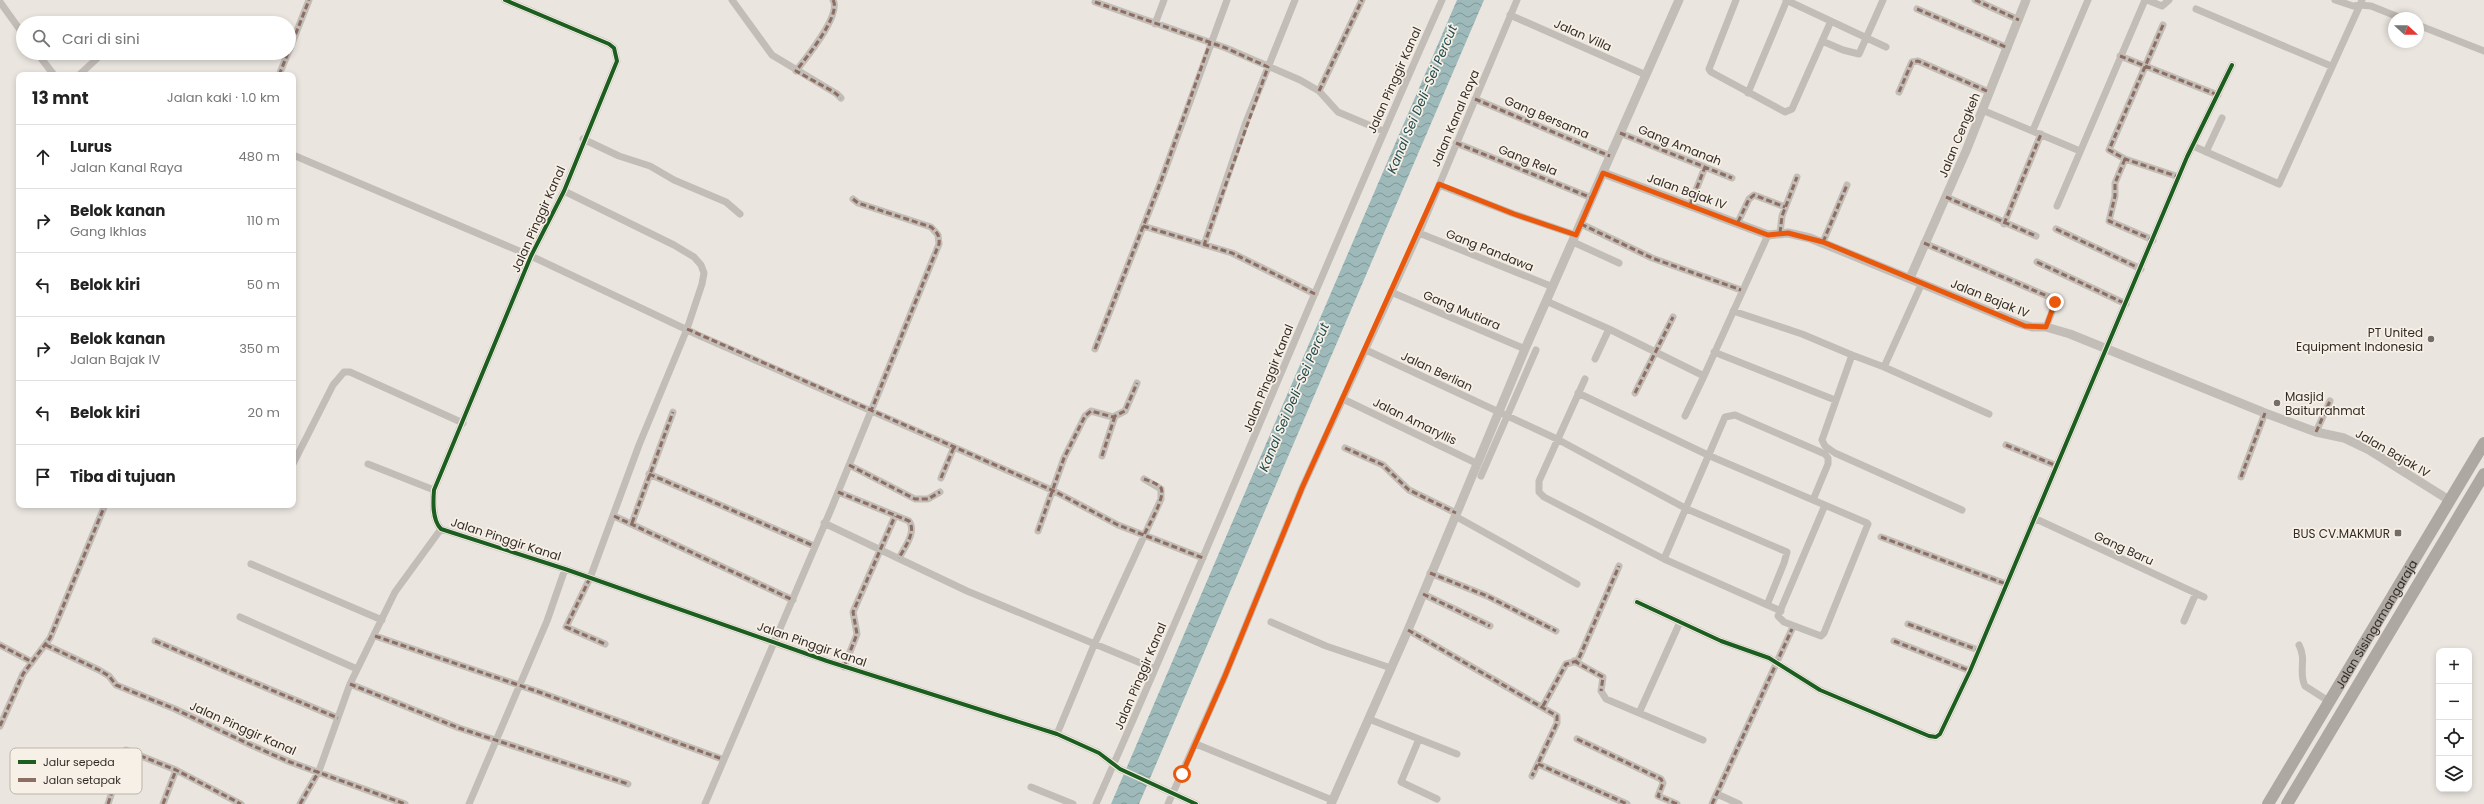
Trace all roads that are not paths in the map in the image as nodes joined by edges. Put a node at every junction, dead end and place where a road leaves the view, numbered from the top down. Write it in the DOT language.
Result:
graph roads {
  1 [pos="309,0"];
  2 [pos="505,0"];
  3 [pos="732,0"];
  4 [pos="833,0"];
  5 [pos="1164,0"];
  6 [pos="1227,0"];
  7 [pos="1295,0"];
  8 [pos="1362,0"];
  9 [pos="1442,0"];
  10 [pos="1517,0"];
  11 [pos="1679,0"];
  12 [pos="1736,0"];
  13 [pos="1786,0"];
  14 [pos="1883,0"];
  15 [pos="1975,0"];
  16 [pos="2026,0"];
  17 [pos="2088,0"];
  18 [pos="2146,0"];
  19 [pos="2169,0"];
  20 [pos="2335,0"];
  21 [pos="0,2"];
  22 [pos="1095,2"];
  23 [pos="2361,3"];
  24 [pos="1917,9"];
  25 [pos="2196,9"];
  26 [pos="2388,13"];
  27 [pos="1510,16"];
  28 [pos="2019,20"];
  29 [pos="1831,21"];
  30 [pos="16,24"];
  31 [pos="1155,24"];
  32 [pos="2164,25"];
  33 [pos="2424,27"];
  34 [pos="296,34"];
  35 [pos="1866,37"];
  36 [pos="1822,41"];
  37 [pos="1210,43"];
  38 [pos="1886,47"];
  39 [pos="2008,48"];
  40 [pos="2484,51"];
  41 [pos="2120,56"];
  42 [pos="42,60"];
  43 [pos="95,60"];
  44 [pos="286,60"];
  45 [pos="2232,64"];
  46 [pos="2331,66"];
  47 [pos="1268,67"];
  48 [pos="2145,67"];
  49 [pos="796,70"];
  50 [pos="52,72"];
  51 [pos="82,72"];
  52 [pos="280,72"];
  53 [pos="1646,75"];
  54 [pos="1319,91"];
  55 [pos="1899,92"];
  56 [pos="1989,92"];
  57 [pos="1748,93"];
  58 [pos="2218,95"];
  59 [pos="841,98"];
  60 [pos="1475,99"];
  61 [pos="1982,110"];
  62 [pos="2222,118"];
  63 [pos="2033,130"];
  64 [pos="1384,131"];
  65 [pos="1620,133"];
  66 [pos="2041,134"];
  67 [pos="583,139"];
  68 [pos="1456,143"];
  69 [pos="2193,146"];
  70 [pos="2080,151"];
  71 [pos="2206,152"];
  72 [pos="296,156"];
  73 [pos="1610,156"];
  74 [pos="2125,159"];
  75 [pos="1705,167"];
  76 [pos="1603,173"];
  77 [pos="1797,177"];
  78 [pos="2179,177"];
  79 [pos="1732,178"];
  80 [pos="1439,184"];
  81 [pos="1847,185"];
  82 [pos="564,191"];
  83 [pos="1946,197"];
  84 [pos="1592,198"];
  85 [pos="853,199"];
  86 [pos="1690,205"];
  87 [pos="2057,206"];
  88 [pos="1785,207"];
  89 [pos="740,214"];
  90 [pos="1738,222"];
  91 [pos="1581,224"];
  92 [pos="2004,224"];
  93 [pos="1144,226"];
  94 [pos="2056,230"];
  95 [pos="1419,233"];
  96 [pos="1780,233"];
  97 [pos="1768,235"];
  98 [pos="2036,236"];
  99 [pos="1575,239"];
  100 [pos="2153,240"];
  101 [pos="1823,242"];
  102 [pos="1924,243"];
  103 [pos="1204,245"];
  104 [pos="531,256"];
  105 [pos="2037,262"];
  106 [pos="1619,263"];
  107 [pos="2141,269"];
  108 [pos="1910,278"];
  109 [pos="1922,283"];
  110 [pos="1553,287"];
  111 [pos="1741,290"];
  112 [pos="1391,292"];
  113 [pos="1314,294"];
  114 [pos="1546,301"];
  115 [pos="2126,304"];
  116 [pos="1733,311"];
  117 [pos="1673,317"];
  118 [pos="2046,327"];
  119 [pos="687,329"];
  120 [pos="1609,329"];
  121 [pos="1095,349"];
  122 [pos="1525,349"];
  123 [pos="2107,349"];
  124 [pos="1366,350"];
  125 [pos="1536,350"];
  126 [pos="1656,351"];
  127 [pos="1714,352"];
  128 [pos="1852,355"];
  129 [pos="1595,359"];
  130 [pos="1884,367"];
  131 [pos="1704,376"];
  132 [pos="1585,379"];
  133 [pos="1137,383"];
  134 [pos="1578,393"];
  135 [pos="1635,393"];
  136 [pos="1343,399"];
  137 [pos="1835,400"];
  138 [pos="2330,401"];
  139 [pos="870,411"];
  140 [pos="673,412"];
  141 [pos="1498,412"];
  142 [pos="2265,413"];
  143 [pos="1989,414"];
  144 [pos="1115,416"];
  145 [pos="1507,416"];
  146 [pos="1685,416"];
  147 [pos="463,423"];
  148 [pos="2316,432"];
  149 [pos="1557,439"];
  150 [pos="2484,443"];
  151 [pos="2006,446"];
  152 [pos="954,447"];
  153 [pos="1345,448"];
  154 [pos="1102,456"];
  155 [pos="1710,456"];
  156 [pos="296,458"];
  157 [pos="1476,463"];
  158 [pos="368,464"];
  159 [pos="849,465"];
  160 [pos="2056,466"];
  161 [pos="649,474"];
  162 [pos="1481,476"];
  163 [pos="2241,477"];
  164 [pos="941,478"];
  165 [pos="1144,479"];
  166 [pos="2482,481"];
  167 [pos="434,490"];
  168 [pos="1054,491"];
  169 [pos="838,492"];
  170 [pos="940,492"];
  171 [pos="1814,500"];
  172 [pos="2449,500"];
  173 [pos="1825,505"];
  174 [pos="104,508"];
  175 [pos="1687,509"];
  176 [pos="1962,510"];
  177 [pos="1455,515"];
  178 [pos="614,516"];
  179 [pos="895,516"];
  180 [pos="2034,518"];
  181 [pos="632,523"];
  182 [pos="824,523"];
  183 [pos="441,529"];
  184 [pos="1038,531"];
  185 [pos="1144,535"];
  186 [pos="1881,537"];
  187 [pos="814,546"];
  188 [pos="880,550"];
  189 [pos="899,558"];
  190 [pos="1203,558"];
  191 [pos="1664,560"];
  192 [pos="251,564"];
  193 [pos="1619,566"];
  194 [pos="565,569"];
  195 [pos="1430,573"];
  196 [pos="590,578"];
  197 [pos="1577,584"];
  198 [pos="2006,584"];
  199 [pos="2196,593"];
  200 [pos="1422,594"];
  201 [pos="2204,597"];
  202 [pos="793,600"];
  203 [pos="1637,602"];
  204 [pos="1767,604"];
  205 [pos="1781,610"];
  206 [pos="240,617"];
  207 [pos="382,620"];
  208 [pos="2184,621"];
  209 [pos="1270,622"];
  210 [pos="1680,622"];
  211 [pos="1908,624"];
  212 [pos="1490,626"];
  213 [pos="1792,629"];
  214 [pos="1408,630"];
  215 [pos="1556,631"];
  216 [pos="374,636"];
  217 [pos="155,641"];
  218 [pos="1894,641"];
  219 [pos="775,642"];
  220 [pos="605,644"];
  221 [pos="0,645"];
  222 [pos="46,645"];
  223 [pos="1094,645"];
  224 [pos="2299,645"];
  225 [pos="1978,650"];
  226 [pos="32,662"];
  227 [pos="1574,662"];
  228 [pos="1778,665"];
  229 [pos="844,666"];
  230 [pos="1390,668"];
  231 [pos="357,669"];
  232 [pos="1155,669"];
  233 [pos="1970,671"];
  234 [pos="350,684"];
  235 [pos="520,685"];
  236 [pos="2330,702"];
  237 [pos="1543,706"];
  238 [pos="1639,713"];
  239 [pos="338,718"];
  240 [pos="1369,719"];
  241 [pos="0,726"];
  242 [pos="1057,734"];
  243 [pos="1418,739"];
  244 [pos="1577,739"];
  245 [pos="1703,740"];
  246 [pos="497,741"];
  247 [pos="1196,744"];
  248 [pos="1457,754"];
  249 [pos="142,756"];
  250 [pos="722,759"];
  251 [pos="1538,764"];
  252 [pos="1117,767"];
  253 [pos="176,770"];
  254 [pos="319,771"];
  255 [pos="1532,776"];
  256 [pos="628,784"];
  257 [pos="1031,787"];
  258 [pos="1171,793"];
  259 [pos="111,794"];
  260 [pos="1716,794"];
  261 [pos="1658,796"];
  262 [pos="1437,799"];
  263 [pos="1332,802"];
  264 [pos="108,804"];
  265 [pos="163,804"];
  266 [pos="241,804"];
  267 [pos="300,804"];
  268 [pos="405,804"];
  269 [pos="469,804"];
  270 [pos="705,804"];
  271 [pos="1073,804"];
  272 [pos="1096,804"];
  273 [pos="1168,804"];
  274 [pos="1196,804"];
  275 [pos="1627,804"];
  276 [pos="1655,804"];
  277 [pos="1677,804"];
  278 [pos="1712,804"];
  279 [pos="1739,804"];
  280 [pos="2268,804"];
  281 [pos="2288,804"];
  1 -- 34 [label="street"];
  2 -- 67 [label="street, Jalan Pinggir Kanal"];
  3 -- 49 [label="street"];
  4 -- 49 [label="street"];
  5 -- 31 [label="street"];
  6 -- 37 [label="street"];
  7 -- 47 [label="street"];
  8 -- 54 [label="street"];
  9 -- 64 [label="street, Jalan Pinggir Kanal"];
  10 -- 27 [label="street, Jalan Kanal Raya"];
  11 -- 53 [label="street"];
  12 -- 57 [label="street"];
  13 -- 29 [label="street"];
  13 -- 57 [label="street"];
  14 -- 35 [label="street"];
  15 -- 28 [label="street"];
  16 -- 28 [label="street, Jalan Cengkeh"];
  17 -- 63 [label="street"];
  18 -- 19 [label="street"];
  18 -- 41 [label="street"];
  20 -- 23 [label="street"];
  21 -- 30 [label="street"];
  22 -- 31 [label="street"];
  23 -- 26 [label="street"];
  23 -- 46 [label="street"];
  24 -- 39 [label="street"];
  25 -- 46 [label="street"];
  27 -- 53 [label="street, Jalan Villa"];
  27 -- 60 [label="street, Jalan Kanal Raya"];
  28 -- 39 [label="street, Jalan Cengkeh"];
  29 -- 35 [label="street"];
  29 -- 36 [label="street"];
  31 -- 37 [label="street"];
  32 -- 48 [label="street"];
  33 -- 40 [label="street"];
  35 -- 36 [label="street"];
  35 -- 38 [label="street"];
  36 -- 57 [label="street"];
  37 -- 47 [label="street"];
  37 -- 93 [label="street"];
  39 -- 56 [label="street, Jalan Cengkeh"];
  41 -- 48 [label="street"];
  41 -- 70 [label="street"];
  42 -- 50 [label="street"];
  43 -- 51 [label="street"];
  44 -- 52 [label="street"];
  45 -- 58 [label="street"];
  46 -- 71 [label="street"];
  47 -- 54 [label="street"];
  47 -- 103 [label="street"];
  48 -- 58 [label="street"];
  48 -- 74 [label="street"];
  49 -- 59 [label="street"];
  53 -- 65 [label="street"];
  54 -- 64 [label="street"];
  55 -- 56 [label="street"];
  56 -- 61 [label="street, Jalan Cengkeh"];
  58 -- 69 [label="street"];
  60 -- 68 [label="street, Jalan Kanal Raya"];
  60 -- 73 [label="street, Gang Bersama"];
  61 -- 63 [label="street"];
  61 -- 83 [label="street, Jalan Cengkeh"];
  62 -- 71 [label="street"];
  63 -- 66 [label="street"];
  64 -- 113 [label="street, Jalan Pinggir Kanal"];
  65 -- 73 [label="street"];
  65 -- 75 [label="street, Gang Amanah"];
  66 -- 70 [label="street"];
  66 -- 92 [label="street"];
  67 -- 82 [label="street, Jalan Pinggir Kanal"];
  67 -- 89 [label="street"];
  68 -- 80 [label="street, Jalan Kanal Raya"];
  68 -- 84 [label="street, Gang Rela"];
  69 -- 71 [label="street"];
  69 -- 78 [label="street"];
  70 -- 87 [label="street"];
  72 -- 104 [label="street"];
  73 -- 76 [label="street"];
  74 -- 78 [label="street"];
  74 -- 100 [label="street"];
  75 -- 79 [label="street, Gang Amanah"];
  75 -- 86 [label="street"];
  76 -- 84 [label="street"];
  76 -- 86 [label="street, Jalan Bajak IV"];
  77 -- 88 [label="street"];
  78 -- 100 [label="street"];
  80 -- 95 [label="street, Jalan Kanal Raya"];
  80 -- 99 [label="street"];
  81 -- 101 [label="street"];
  82 -- 104 [label="street, Jalan Pinggir Kanal"];
  82 -- 119 [label="street"];
  83 -- 92 [label="street"];
  83 -- 102 [label="street, Jalan Cengkeh"];
  84 -- 91 [label="street"];
  85 -- 139 [label="street"];
  86 -- 90 [label="street, Jalan Bajak IV"];
  88 -- 90 [label="street"];
  88 -- 96 [label="street"];
  90 -- 97 [label="street, Jalan Bajak IV"];
  91 -- 99 [label="street"];
  91 -- 111 [label="street"];
  92 -- 98 [label="street"];
  93 -- 103 [label="street"];
  93 -- 121 [label="street"];
  94 -- 107 [label="street"];
  95 -- 110 [label="street, Gang Pandawa"];
  95 -- 112 [label="street, Jalan Kanal Raya"];
  96 -- 97 [label="street, Jalan Bajak IV"];
  96 -- 101 [label="street, Jalan Bajak IV"];
  97 -- 111 [label="street"];
  99 -- 106 [label="street"];
  99 -- 110 [label="street"];
  100 -- 107 [label="street"];
  101 -- 108 [label="street, Jalan Bajak IV"];
  102 -- 108 [label="street, Jalan Cengkeh"];
  102 -- 118 [label="street"];
  103 -- 113 [label="street"];
  104 -- 119 [label="street"];
  104 -- 147 [label="street, Jalan Pinggir Kanal"];
  105 -- 115 [label="street"];
  107 -- 115 [label="street"];
  108 -- 109 [label="street, Jalan Bajak IV"];
  109 -- 118 [label="street, Jalan Bajak IV"];
  109 -- 130 [label="street"];
  110 -- 114 [label="street"];
  111 -- 116 [label="street"];
  112 -- 122 [label="street, Gang Mutiara"];
  112 -- 124 [label="street, Jalan Kanal Raya"];
  113 -- 190 [label="street, Jalan Pinggir Kanal"];
  114 -- 120 [label="street"];
  114 -- 122 [label="street"];
  115 -- 123 [label="street"];
  116 -- 127 [label="street"];
  116 -- 128 [label="street"];
  117 -- 126 [label="street"];
  118 -- 123 [label="street, Jalan Bajak IV"];
  119 -- 139 [label="street"];
  119 -- 178 [label="street"];
  120 -- 126 [label="street"];
  120 -- 129 [label="street"];
  122 -- 141 [label="street"];
  123 -- 142 [label="street, Jalan Bajak IV"];
  123 -- 160 [label="street"];
  124 -- 136 [label="street, Jalan Kanal Raya"];
  124 -- 141 [label="street, Jalan Berlian"];
  125 -- 145 [label="street"];
  126 -- 131 [label="street"];
  126 -- 135 [label="street"];
  127 -- 131 [label="street"];
  127 -- 137 [label="street"];
  128 -- 130 [label="street"];
  128 -- 137 [label="street"];
  130 -- 143 [label="street"];
  131 -- 146 [label="street"];
  132 -- 134 [label="street"];
  133 -- 144 [label="street"];
  134 -- 149 [label="street"];
  134 -- 155 [label="street"];
  136 -- 157 [label="street, Jalan Amaryllis"];
  136 -- 247 [label="street, Jalan Kanal Raya"];
  137 -- 176 [label="street"];
  138 -- 148 [label="street"];
  139 -- 152 [label="street"];
  139 -- 159 [label="street"];
  140 -- 161 [label="street"];
  141 -- 145 [label="street, Jalan Berlian"];
  141 -- 157 [label="street"];
  142 -- 148 [label="street, Jalan Bajak IV"];
  142 -- 163 [label="street"];
  144 -- 154 [label="street"];
  144 -- 168 [label="street"];
  145 -- 149 [label="street, Jalan Berlian"];
  145 -- 162 [label="street"];
  147 -- 156 [label="street"];
  147 -- 167 [label="street, Jalan Pinggir Kanal"];
  148 -- 172 [label="street, Jalan Bajak IV"];
  149 -- 175 [label="street, Jalan Berlian"];
  149 -- 191 [label="street"];
  150 -- 172 [label="highway, Jalan Sisingamangaraja"];
  151 -- 160 [label="street"];
  152 -- 164 [label="street"];
  152 -- 168 [label="street"];
  153 -- 177 [label="street"];
  155 -- 171 [label="street"];
  155 -- 171 [label="street"];
  155 -- 175 [label="street"];
  157 -- 177 [label="street"];
  158 -- 167 [label="street"];
  159 -- 169 [label="street"];
  159 -- 170 [label="street"];
  160 -- 180 [label="street"];
  161 -- 181 [label="street"];
  161 -- 187 [label="street"];
  165 -- 185 [label="street"];
  166 -- 281 [label="highway, Jalan Sisingamangaraja"];
  167 -- 183 [label="street, Jalan Pinggir Kanal"];
  168 -- 184 [label="street"];
  168 -- 185 [label="street"];
  169 -- 179 [label="street"];
  169 -- 182 [label="street"];
  171 -- 173 [label="street"];
  172 -- 236 [label="highway, Jalan Sisingamangaraja"];
  173 -- 205 [label="street"];
  173 -- 205 [label="street"];
  174 -- 222 [label="street"];
  175 -- 191 [label="street"];
  175 -- 204 [label="street, Jalan Berlian"];
  177 -- 195 [label="street"];
  177 -- 197 [label="street"];
  178 -- 181 [label="street"];
  178 -- 196 [label="street"];
  179 -- 188 [label="street"];
  179 -- 189 [label="street"];
  180 -- 198 [label="street"];
  180 -- 199 [label="street, Gang Baru"];
  181 -- 202 [label="street"];
  182 -- 187 [label="street"];
  182 -- 188 [label="street"];
  183 -- 194 [label="street, Jalan Pinggir Kanal"];
  183 -- 207 [label="street, Jalan Pinggir Kanal"];
  185 -- 190 [label="street"];
  185 -- 223 [label="street"];
  186 -- 198 [label="street"];
  187 -- 202 [label="street"];
  188 -- 189 [label="street"];
  188 -- 229 [label="street"];
  189 -- 223 [label="street"];
  190 -- 232 [label="street, Jalan Pinggir Kanal"];
  191 -- 204 [label="street"];
  192 -- 207 [label="street"];
  193 -- 227 [label="street"];
  194 -- 196 [label="street, Jalan Pinggir Kanal"];
  194 -- 235 [label="street"];
  195 -- 200 [label="street"];
  195 -- 215 [label="street"];
  196 -- 219 [label="street, Jalan Pinggir Kanal"];
  196 -- 220 [label="street"];
  198 -- 225 [label="street"];
  199 -- 201 [label="street, Gang Baru"];
  199 -- 208 [label="street"];
  200 -- 212 [label="street"];
  200 -- 214 [label="street"];
  202 -- 219 [label="street"];
  203 -- 210 [label="street"];
  204 -- 205 [label="street"];
  206 -- 231 [label="street"];
  207 -- 216 [label="street, Jalan Pinggir Kanal"];
  209 -- 230 [label="street"];
  210 -- 228 [label="street"];
  210 -- 238 [label="street"];
  211 -- 225 [label="street"];
  213 -- 228 [label="street"];
  214 -- 230 [label="street"];
  214 -- 237 [label="street"];
  216 -- 231 [label="street, Jalan Pinggir Kanal"];
  216 -- 235 [label="street"];
  217 -- 239 [label="street"];
  218 -- 233 [label="street"];
  219 -- 229 [label="street, Jalan Pinggir Kanal"];
  219 -- 250 [label="street"];
  221 -- 226 [label="street"];
  222 -- 226 [label="street"];
  222 -- 254 [label="street, Jalan Pinggir Kanal"];
  223 -- 232 [label="street"];
  223 -- 242 [label="street"];
  224 -- 236 [label="street"];
  225 -- 233 [label="street"];
  226 -- 241 [label="street"];
  227 -- 237 [label="street"];
  227 -- 238 [label="street"];
  228 -- 233 [label="street"];
  228 -- 260 [label="street"];
  229 -- 242 [label="street, Jalan Pinggir Kanal"];
  230 -- 240 [label="street"];
  231 -- 234 [label="street, Jalan Pinggir Kanal"];
  232 -- 252 [label="street, Jalan Pinggir Kanal"];
  234 -- 239 [label="street, Jalan Pinggir Kanal"];
  234 -- 246 [label="street"];
  235 -- 246 [label="street"];
  235 -- 250 [label="street"];
  236 -- 280 [label="highway, Jalan Sisingamangaraja"];
  237 -- 251 [label="street"];
  238 -- 245 [label="street"];
  239 -- 254 [label="street, Jalan Pinggir Kanal"];
  240 -- 243 [label="street"];
  240 -- 263 [label="street"];
  242 -- 252 [label="street, Jalan Pinggir Kanal"];
  243 -- 248 [label="street"];
  243 -- 262 [label="street"];
  244 -- 261 [label="street"];
  246 -- 256 [label="street"];
  246 -- 269 [label="street"];
  247 -- 258 [label="street, Jalan Kanal Raya"];
  247 -- 263 [label="street"];
  249 -- 253 [label="street"];
  250 -- 270 [label="street"];
  251 -- 255 [label="street"];
  251 -- 275 [label="street"];
  252 -- 258 [label="street"];
  252 -- 272 [label="street, Jalan Pinggir Kanal"];
  253 -- 265 [label="street"];
  253 -- 266 [label="street"];
  254 -- 267 [label="street"];
  254 -- 268 [label="street"];
  257 -- 271 [label="street"];
  258 -- 273 [label="street"];
  258 -- 274 [label="street"];
  259 -- 264 [label="street"];
  260 -- 278 [label="street"];
  260 -- 279 [label="street"];
  261 -- 276 [label="street"];
  261 -- 277 [label="street"];
}
